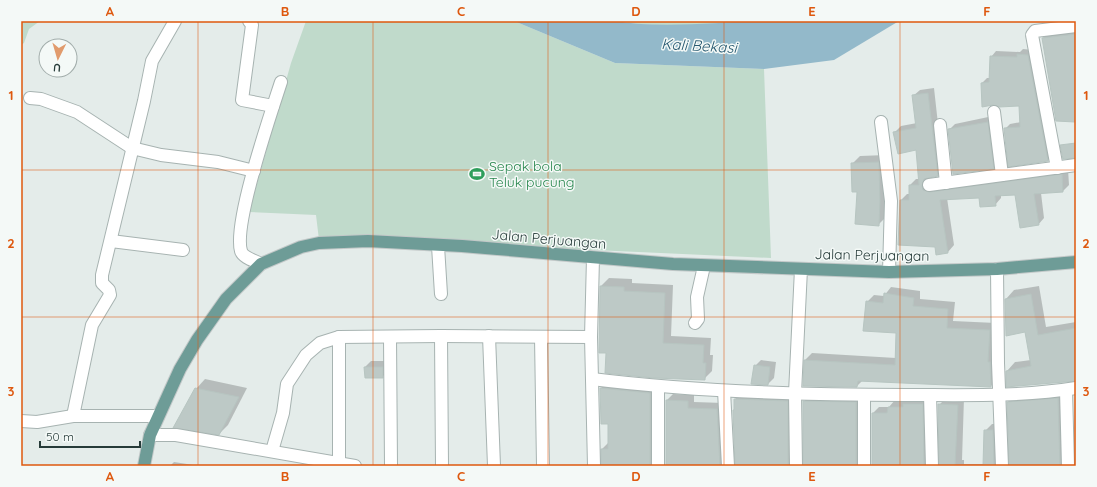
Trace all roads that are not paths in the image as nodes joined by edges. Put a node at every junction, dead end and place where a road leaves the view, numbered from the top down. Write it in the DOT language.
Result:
graph roads {
  1 [pos="175,21"];
  2 [pos="249,21"];
  3 [pos="1076,26"];
  4 [pos="281,82"];
  5 [pos="30,98"];
  6 [pos="273,106"];
  7 [pos="994,112"];
  8 [pos="881,122"];
  9 [pos="940,125"];
  10 [pos="132,148"];
  11 [pos="1076,165"];
  12 [pos="1057,168"];
  13 [pos="254,171"];
  14 [pos="1002,175"];
  15 [pos="946,183"];
  16 [pos="929,185"];
  17 [pos="111,241"];
  18 [pos="438,246"];
  19 [pos="183,250"];
  20 [pos="593,258"];
  21 [pos="1076,262"];
  22 [pos="261,264"];
  23 [pos="704,266"];
  24 [pos="801,269"];
  25 [pos="997,269"];
  26 [pos="889,272"];
  27 [pos="441,294"];
  28 [pos="695,323"];
  29 [pos="441,336"];
  30 [pos="489,336"];
  31 [pos="339,337"];
  32 [pos="390,337"];
  33 [pos="541,337"];
  34 [pos="591,337"];
  35 [pos="592,379"];
  36 [pos="658,387"];
  37 [pos="1071,389"];
  38 [pos="724,391"];
  39 [pos="795,393"];
  40 [pos="864,395"];
  41 [pos="930,395"];
  42 [pos="999,395"];
  43 [pos="1071,415"];
  44 [pos="73,416"];
  45 [pos="158,416"];
  46 [pos="21,421"];
  47 [pos="150,435"];
  48 [pos="272,451"];
  49 [pos="339,463"];
  50 [pos="144,466"];
  51 [pos="355,466"];
  52 [pos="391,466"];
  53 [pos="442,466"];
  54 [pos="494,466"];
  55 [pos="543,466"];
  56 [pos="594,466"];
  57 [pos="658,466"];
  58 [pos="728,466"];
  59 [pos="796,466"];
  60 [pos="864,466"];
  61 [pos="932,466"];
  62 [pos="1002,466"];
  63 [pos="1068,466"];
  1 -- 10 [label="street"];
  2 -- 6 [label="street"];
  3 -- 12 [label="street"];
  4 -- 6 [label="street"];
  5 -- 10 [label="street"];
  6 -- 13 [label="street"];
  7 -- 14 [label="street"];
  8 -- 26 [label="street"];
  9 -- 15 [label="street"];
  10 -- 13 [label="street"];
  10 -- 17 [label="street"];
  11 -- 12 [label="street"];
  12 -- 14 [label="street"];
  13 -- 22 [label="street"];
  14 -- 15 [label="street"];
  15 -- 16 [label="street"];
  17 -- 19 [label="street"];
  17 -- 44 [label="street"];
  18 -- 20 [label="main road, Jalan Perjuangan"];
  18 -- 22 [label="main road, Jalan Perjuangan"];
  18 -- 27 [label="street"];
  20 -- 23 [label="main road, Jalan Perjuangan"];
  20 -- 34 [label="street"];
  21 -- 25 [label="main road, Jalan Perjuangan"];
  22 -- 45 [label="main road, Jalan Perjuangan"];
  23 -- 24 [label="main road, Jalan Perjuangan"];
  23 -- 28 [label="street"];
  24 -- 26 [label="main road, Jalan Perjuangan"];
  24 -- 39 [label="street"];
  25 -- 26 [label="main road, Jalan Perjuangan"];
  25 -- 42 [label="street"];
  29 -- 30 [label="street"];
  29 -- 32 [label="street"];
  29 -- 53 [label="street"];
  30 -- 33 [label="street"];
  30 -- 54 [label="street"];
  31 -- 32 [label="street"];
  31 -- 48 [label="street"];
  31 -- 49 [label="street"];
  32 -- 52 [label="street"];
  33 -- 34 [label="street"];
  33 -- 55 [label="street"];
  34 -- 35 [label="street"];
  35 -- 36 [label="street"];
  35 -- 56 [label="street"];
  36 -- 38 [label="street"];
  36 -- 57 [label="street"];
  37 -- 42 [label="street"];
  37 -- 43 [label="street"];
  38 -- 39 [label="street"];
  38 -- 58 [label="street"];
  39 -- 40 [label="street"];
  39 -- 59 [label="street"];
  40 -- 41 [label="street"];
  40 -- 60 [label="street"];
  41 -- 42 [label="street"];
  41 -- 61 [label="street"];
  42 -- 62 [label="street"];
  43 -- 63 [label="street"];
  44 -- 45 [label="street"];
  44 -- 46 [label="street"];
  45 -- 47 [label="main road, Jalan Perjuangan"];
  47 -- 48 [label="street"];
  47 -- 50 [label="main road, Jalan Perjuangan"];
  48 -- 49 [label="street"];
  49 -- 51 [label="street"];
}
